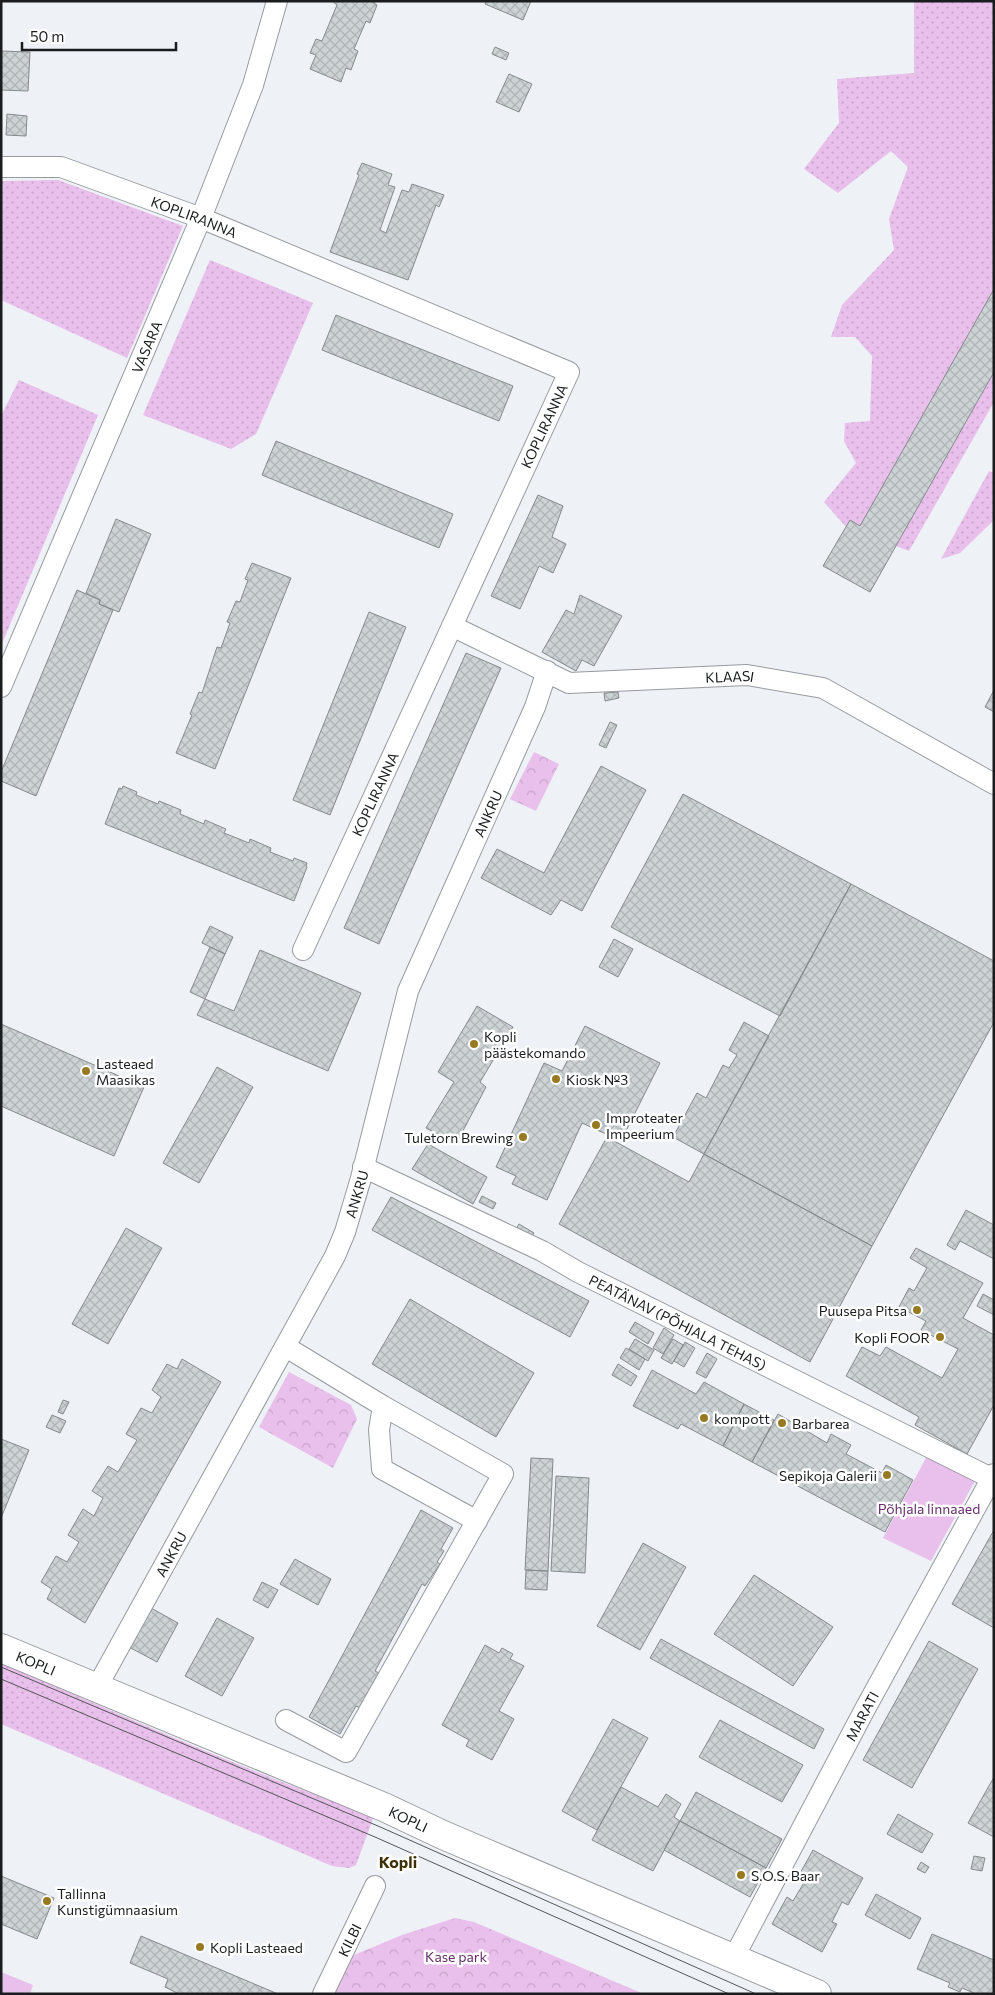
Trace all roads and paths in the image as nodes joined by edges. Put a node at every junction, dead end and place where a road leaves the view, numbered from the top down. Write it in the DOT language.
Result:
graph roads {
  1 [pos="278,1"];
  2 [pos="1,167"];
  3 [pos="201,218"];
  4 [pos="452,626"];
  5 [pos="547,671"];
  6 [pos="1,687"];
  7 [pos="994,784"];
  8 [pos="303,950"];
  9 [pos="364,1167"];
  10 [pos="286,1347"];
  11 [pos="383,1406"];
  12 [pos="993,1476"];
  13 [pos="477,1521"];
  14 [pos="1,1648"];
  15 [pos="97,1687"];
  16 [pos="286,1720"];
  17 [pos="375,1886"];
  18 [pos="733,1959"];
  19 [pos="323,1994"];
  20 [pos="817,1994"];
  1 -- 3 [label="street, VASARA"];
  2 -- 3 [label="street, KOPLIRANNA"];
  3 -- 4 [label="street, KOPLIRANNA"];
  3 -- 6 [label="street, VASARA"];
  4 -- 5 [label="street, KLAASI"];
  4 -- 8 [label="street, KOPLIRANNA"];
  5 -- 7 [label="street, KLAASI"];
  5 -- 9 [label="street, ANKRU"];
  9 -- 10 [label="street, ANKRU"];
  9 -- 12 [label="street, PEATÄNAV (PÕHJALA TEHAS)"];
  10 -- 11 [label="street"];
  10 -- 15 [label="street, ANKRU"];
  11 -- 13 [label="street"];
  11 -- 13 [label="street"];
  12 -- 18 [label="street, MARATI"];
  13 -- 16 [label="street"];
  14 -- 15 [label="street, KOPLI"];
  15 -- 18 [label="street, KOPLI"];
  17 -- 19 [label="street, KILBI"];
  18 -- 20 [label="street, KOPLI"];
}
